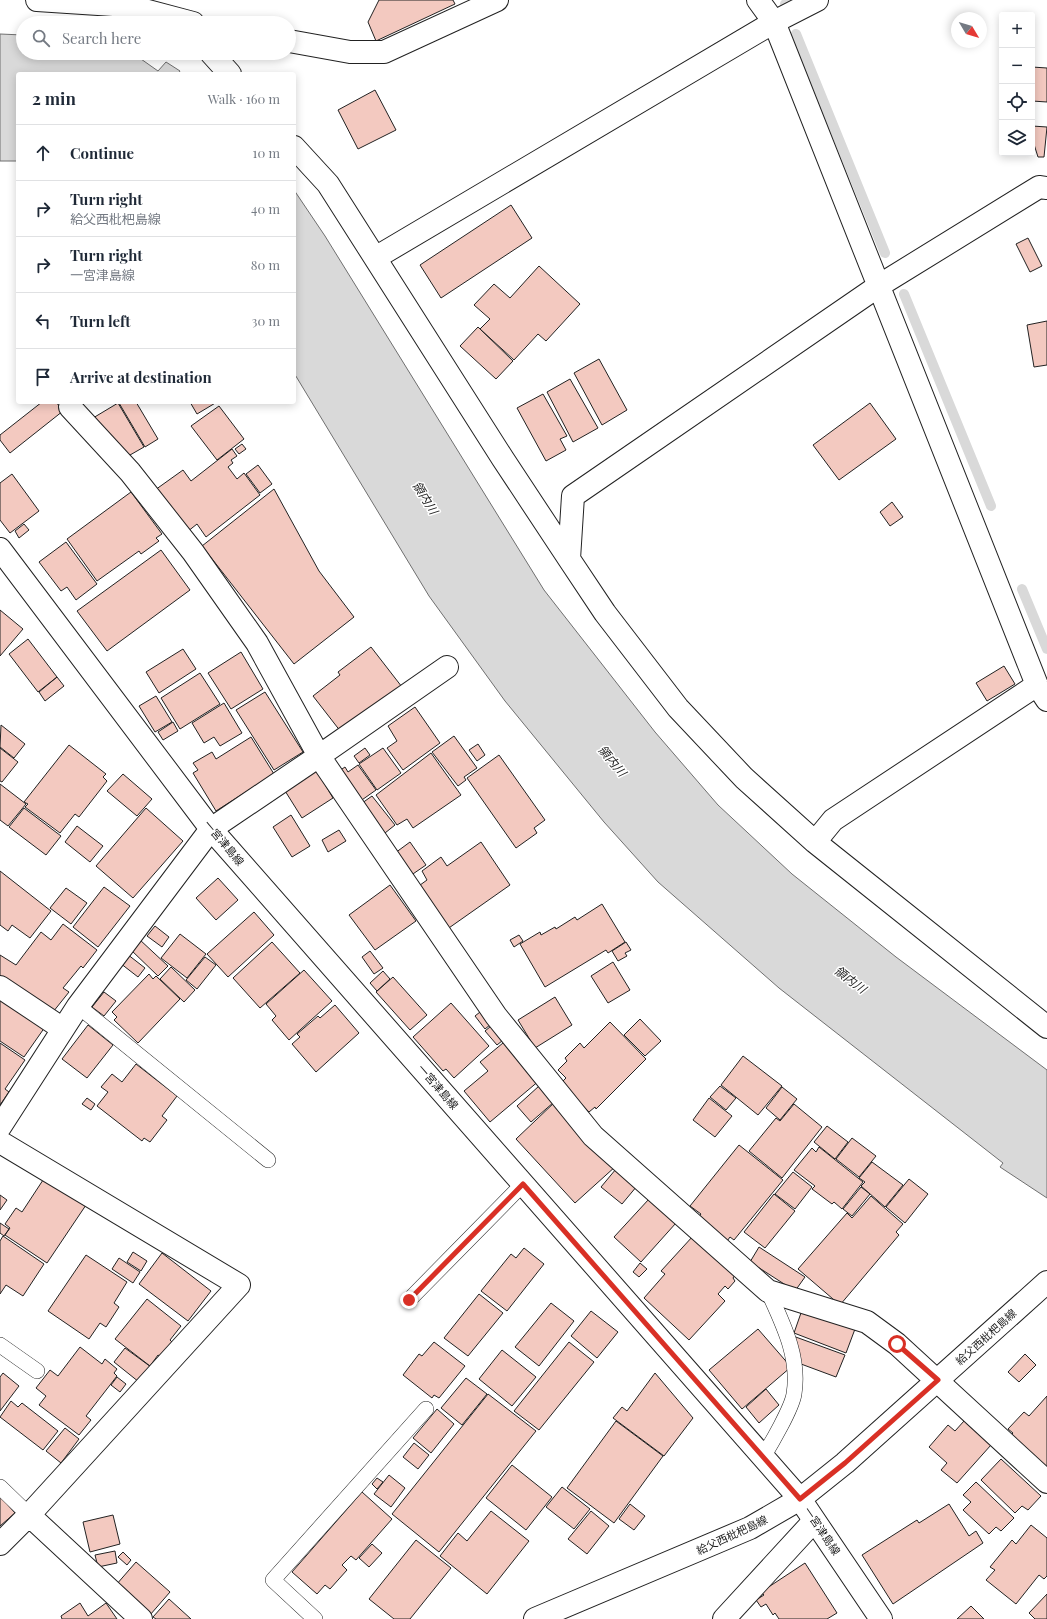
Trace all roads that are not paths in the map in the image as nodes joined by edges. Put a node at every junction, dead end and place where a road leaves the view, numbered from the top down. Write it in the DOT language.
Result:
graph roads {
  1 [pos="37,0"];
  2 [pos="497,0"];
  3 [pos="758,0"];
  4 [pos="817,0"];
  5 [pos="132,3"];
  6 [pos="168,16"];
  7 [pos="774,22"];
  8 [pos="296,42"];
  9 [pos="217,60"];
  10 [pos="228,72"];
  11 [pos="296,149"];
  12 [pos="1047,188"];
  13 [pos="375,258"];
  14 [pos="880,285"];
  15 [pos="70,407"];
  16 [pos="0,549"];
  17 [pos="569,559"];
  18 [pos="447,667"];
  19 [pos="1042,693"];
  20 [pos="319,756"];
  21 [pos="211,829"];
  22 [pos="814,842"];
  23 [pos="0,987"];
  24 [pos="78,1006"];
  25 [pos="1047,1027"];
  26 [pos="63,1029"];
  27 [pos="1,1128"];
  28 [pos="268,1160"];
  29 [pos="523,1184"];
  30 [pos="1047,1282"];
  31 [pos="768,1291"];
  32 [pos="409,1300"];
  33 [pos="0,1346"];
  34 [pos="37,1371"];
  35 [pos="938,1380"];
  36 [pos="426,1409"];
  37 [pos="764,1457"];
  38 [pos="1047,1482"];
  39 [pos="0,1487"];
  40 [pos="800,1499"];
  41 [pos="29,1515"];
  42 [pos="814,1521"];
  43 [pos="0,1544"];
  44 [pos="141,1619"];
  45 [pos="315,1619"];
  46 [pos="535,1619"];
  47 [pos="724,1619"];
  48 [pos="881,1619"];
  1 -- 5 [label="street"];
  2 -- 8 [label="street"];
  3 -- 7 [label="street"];
  4 -- 7 [label="street"];
  5 -- 6 [label="street"];
  7 -- 13 [label="street"];
  7 -- 14 [label="street"];
  9 -- 10 [label="street"];
  11 -- 13 [label="street"];
  12 -- 14 [label="street"];
  13 -- 17 [label="street"];
  14 -- 17 [label="street"];
  14 -- 19 [label="street"];
  15 -- 20 [label="street"];
  16 -- 21 [label="street, 一宮津島線"];
  17 -- 22 [label="street"];
  18 -- 20 [label="street"];
  19 -- 22 [label="street"];
  20 -- 21 [label="street"];
  20 -- 31 [label="street"];
  21 -- 24 [label="street"];
  21 -- 29 [label="street, 一宮津島線"];
  22 -- 25 [label="street"];
  23 -- 26 [label="street"];
  24 -- 26 [label="street"];
  24 -- 28 [label="lane"];
  26 -- 27 [label="street"];
  27 -- 41 [label="street"];
  29 -- 32 [label="lane"];
  29 -- 37 [label="street, 一宮津島線"];
  30 -- 35 [label="street, 給父西枇杷島線"];
  31 -- 35 [label="street"];
  31 -- 37 [label="lane"];
  33 -- 34 [label="lane"];
  35 -- 38 [label="street"];
  35 -- 40 [label="street, 給父西枇杷島線"];
  36 -- 45 [label="lane"];
  37 -- 40 [label="street, 一宮津島線"];
  39 -- 41 [label="lane"];
  40 -- 42 [label="street, 一宮津島線"];
  40 -- 46 [label="street, 給父西枇杷島線"];
  41 -- 43 [label="street"];
  41 -- 44 [label="street"];
  42 -- 47 [label="street"];
  42 -- 48 [label="street, 一宮津島線"];
}
